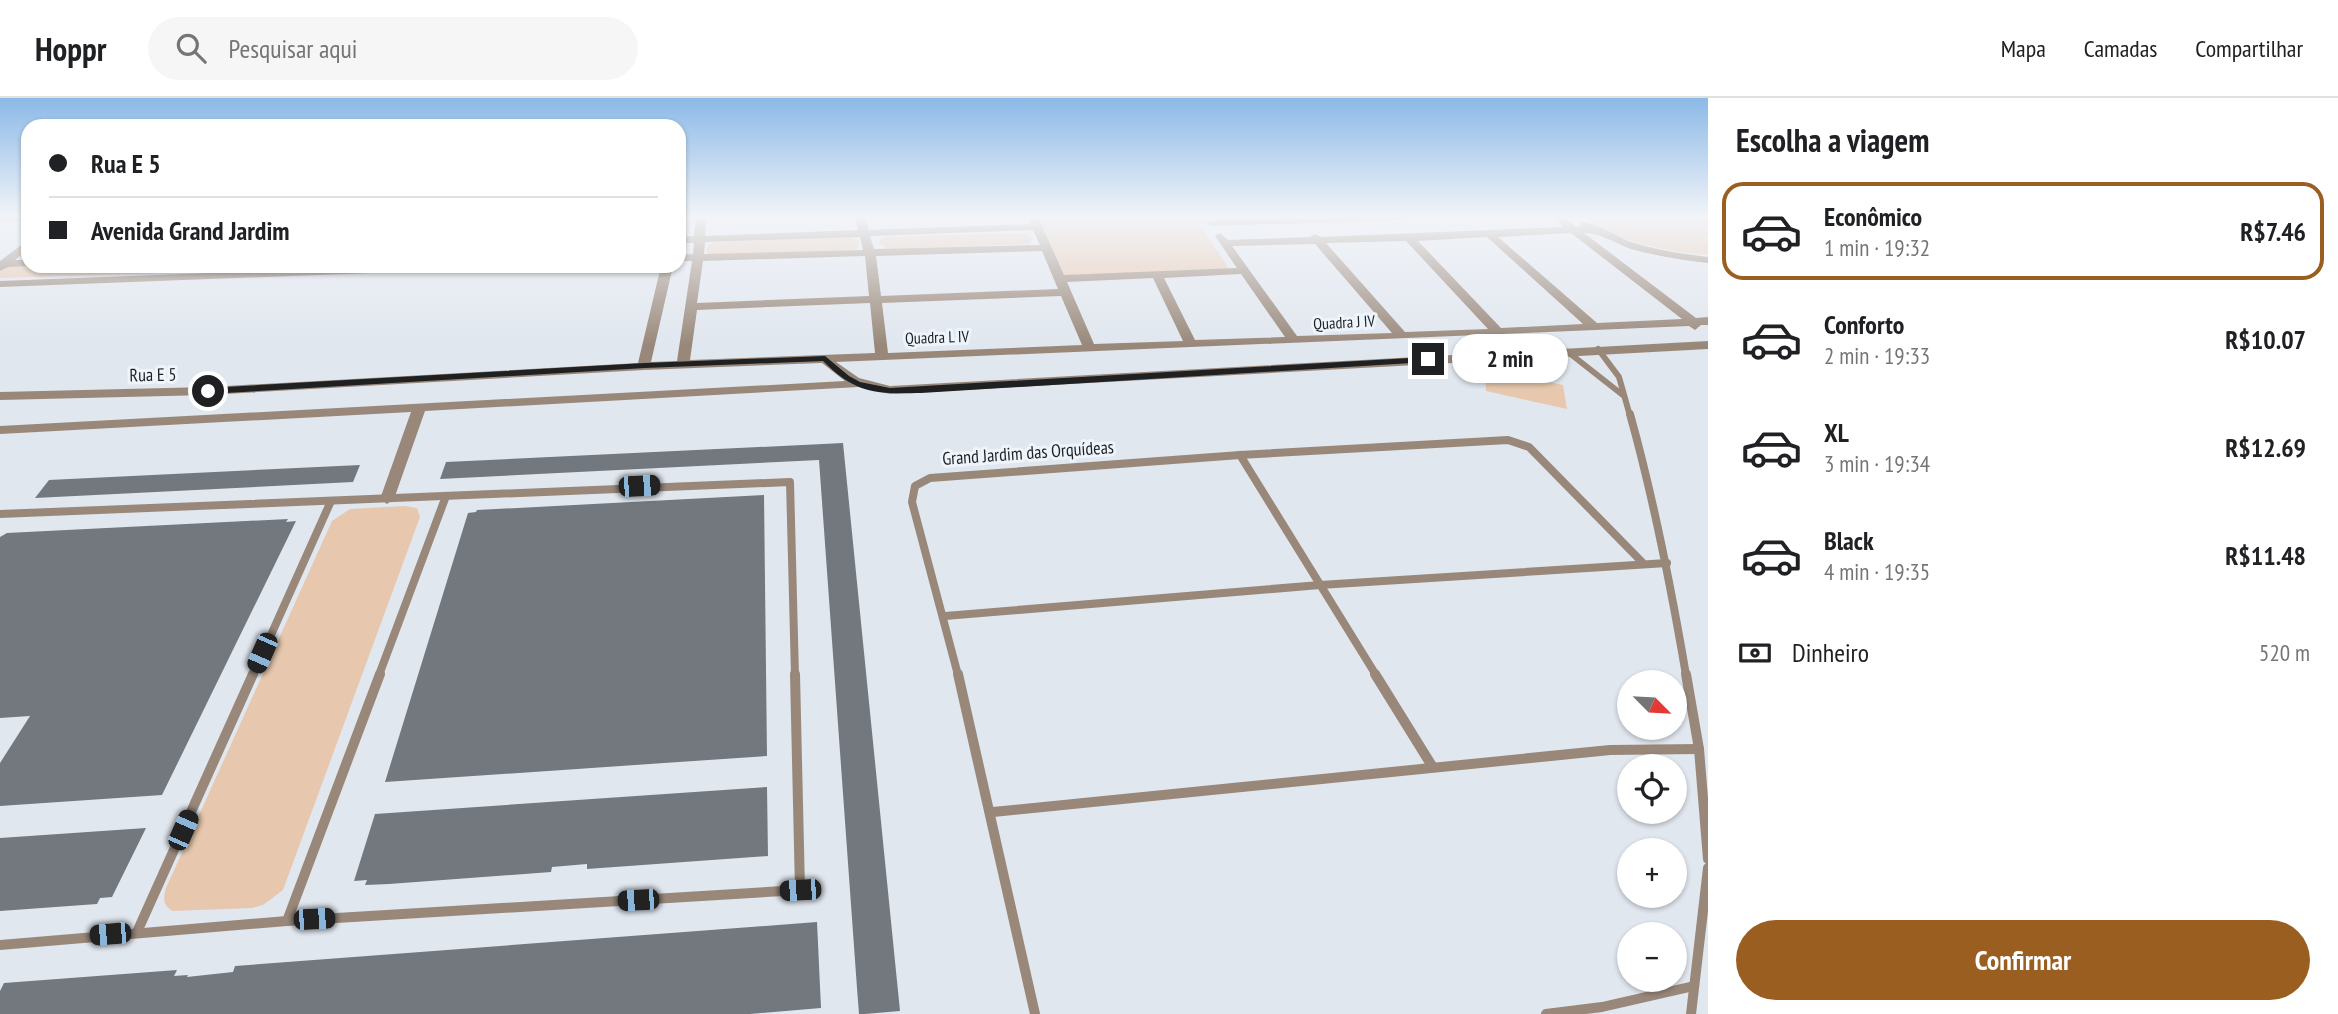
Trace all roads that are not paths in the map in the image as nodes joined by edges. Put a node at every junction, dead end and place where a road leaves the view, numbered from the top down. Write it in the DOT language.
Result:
graph roads {
  1 [pos="698,260"];
  2 [pos="871,260"];
  3 [pos="1051,260"];
  4 [pos="1236,260"];
  5 [pos="1335,260"];
  6 [pos="1430,260"];
  7 [pos="1518,260"];
  8 [pos="1619,260"];
  9 [pos="21,264"];
  10 [pos="2,265"];
  11 [pos="1244,271"];
  12 [pos="292,273"];
  13 [pos="665,273"];
  14 [pos="1157,275"];
  15 [pos="1060,279"];
  16 [pos="0,284"];
  17 [pos="1065,292"];
  18 [pos="877,300"];
  19 [pos="690,307"];
  20 [pos="1694,321"];
  21 [pos="1708,321"];
  22 [pos="1594,327"];
  23 [pos="1498,332"];
  24 [pos="1401,335"];
  25 [pos="1293,340"];
  26 [pos="1191,344"];
  27 [pos="1703,345"];
  28 [pos="1090,349"];
  29 [pos="1598,349"];
  30 [pos="1568,352"];
  31 [pos="882,356"];
  32 [pos="825,359"];
  33 [pos="684,364"];
  34 [pos="645,366"];
  35 [pos="665,380"];
  36 [pos="857,384"];
  37 [pos="0,396"];
  38 [pos="1625,396"];
  39 [pos="419,408"];
  40 [pos="0,430"];
  41 [pos="1240,455"];
  42 [pos="446,496"];
  43 [pos="387,499"];
  44 [pos="331,501"];
  45 [pos="0,514"];
  46 [pos="1643,562"];
  47 [pos="1667,563"];
  48 [pos="1320,585"];
  49 [pos="946,617"];
  50 [pos="1699,749"];
  51 [pos="1432,766"];
  52 [pos="993,812"];
  53 [pos="1708,859"];
  54 [pos="1708,868"];
  55 [pos="287,921"];
  56 [pos="137,932"];
  57 [pos="0,945"];
  58 [pos="1694,986"];
  59 [pos="1606,1010"];
  60 [pos="1035,1014"];
  61 [pos="1546,1014"];
  62 [pos="1691,1014"];
  1 -- 19 [label="street"];
  2 -- 18 [label="street"];
  3 -- 15 [label="street"];
  4 -- 11 [label="street"];
  5 -- 24 [label="street"];
  6 -- 23 [label="street"];
  7 -- 22 [label="street"];
  8 -- 20 [label="street"];
  9 -- 10 [label="street"];
  11 -- 14 [label="street"];
  11 -- 25 [label="street"];
  12 -- 16 [label="street"];
  13 -- 34 [label="street"];
  14 -- 15 [label="street"];
  14 -- 26 [label="street"];
  15 -- 17 [label="street"];
  17 -- 18 [label="street"];
  17 -- 28 [label="street"];
  18 -- 19 [label="street"];
  18 -- 31 [label="street"];
  19 -- 33 [label="street"];
  20 -- 21 [label="street, Quadra J IV"];
  20 -- 22 [label="street, Quadra J IV"];
  20 -- 27 [label="street"];
  22 -- 23 [label="street, Quadra J IV"];
  23 -- 24 [label="street, Quadra J IV"];
  24 -- 25 [label="street, Quadra J IV"];
  25 -- 26 [label="street, Quadra J IV"];
  26 -- 28 [label="street, Quadra L IV"];
  27 -- 29 [label="street"];
  28 -- 31 [label="street, Quadra L IV"];
  29 -- 30 [label="street"];
  29 -- 38 [label="lane"];
  30 -- 36 [label="street"];
  30 -- 38 [label="lane"];
  31 -- 32 [label="street, Quadra L IV"];
  32 -- 33 [label="street, Quadra L IV"];
  32 -- 36 [label="street"];
  33 -- 35 [label="street, Rua E 5"];
  34 -- 35 [label="street, Rua E 5"];
  34 -- 37 [label="street, Rua E 5"];
  35 -- 36 [label="street"];
  35 -- 39 [label="street"];
  38 -- 47 [label="lane"];
  39 -- 40 [label="street"];
  39 -- 43 [label="street"];
  41 -- 46 [label="lane, Grand Jardim das Orquídeas"];
  41 -- 48 [label="lane"];
  41 -- 49 [label="lane, Grand Jardim das Orquídeas"];
  42 -- 43 [label="lane"];
  42 -- 55 [label="lane"];
  42 -- 55 [label="lane"];
  43 -- 44 [label="lane"];
  44 -- 45 [label="lane"];
  44 -- 56 [label="lane"];
  46 -- 47 [label="lane"];
  46 -- 48 [label="lane"];
  47 -- 50 [label="lane"];
  48 -- 49 [label="lane"];
  48 -- 51 [label="lane"];
  49 -- 52 [label="lane, Grand Jardim das Orquídeas"];
  50 -- 51 [label="lane"];
  50 -- 53 [label="lane"];
  51 -- 52 [label="lane"];
  52 -- 60 [label="lane, Grand Jardim das Orquídeas"];
  54 -- 58 [label="lane"];
  55 -- 56 [label="lane"];
  56 -- 57 [label="lane"];
  58 -- 59 [label="lane"];
  58 -- 62 [label="lane"];
  59 -- 61 [label="lane"];
}
